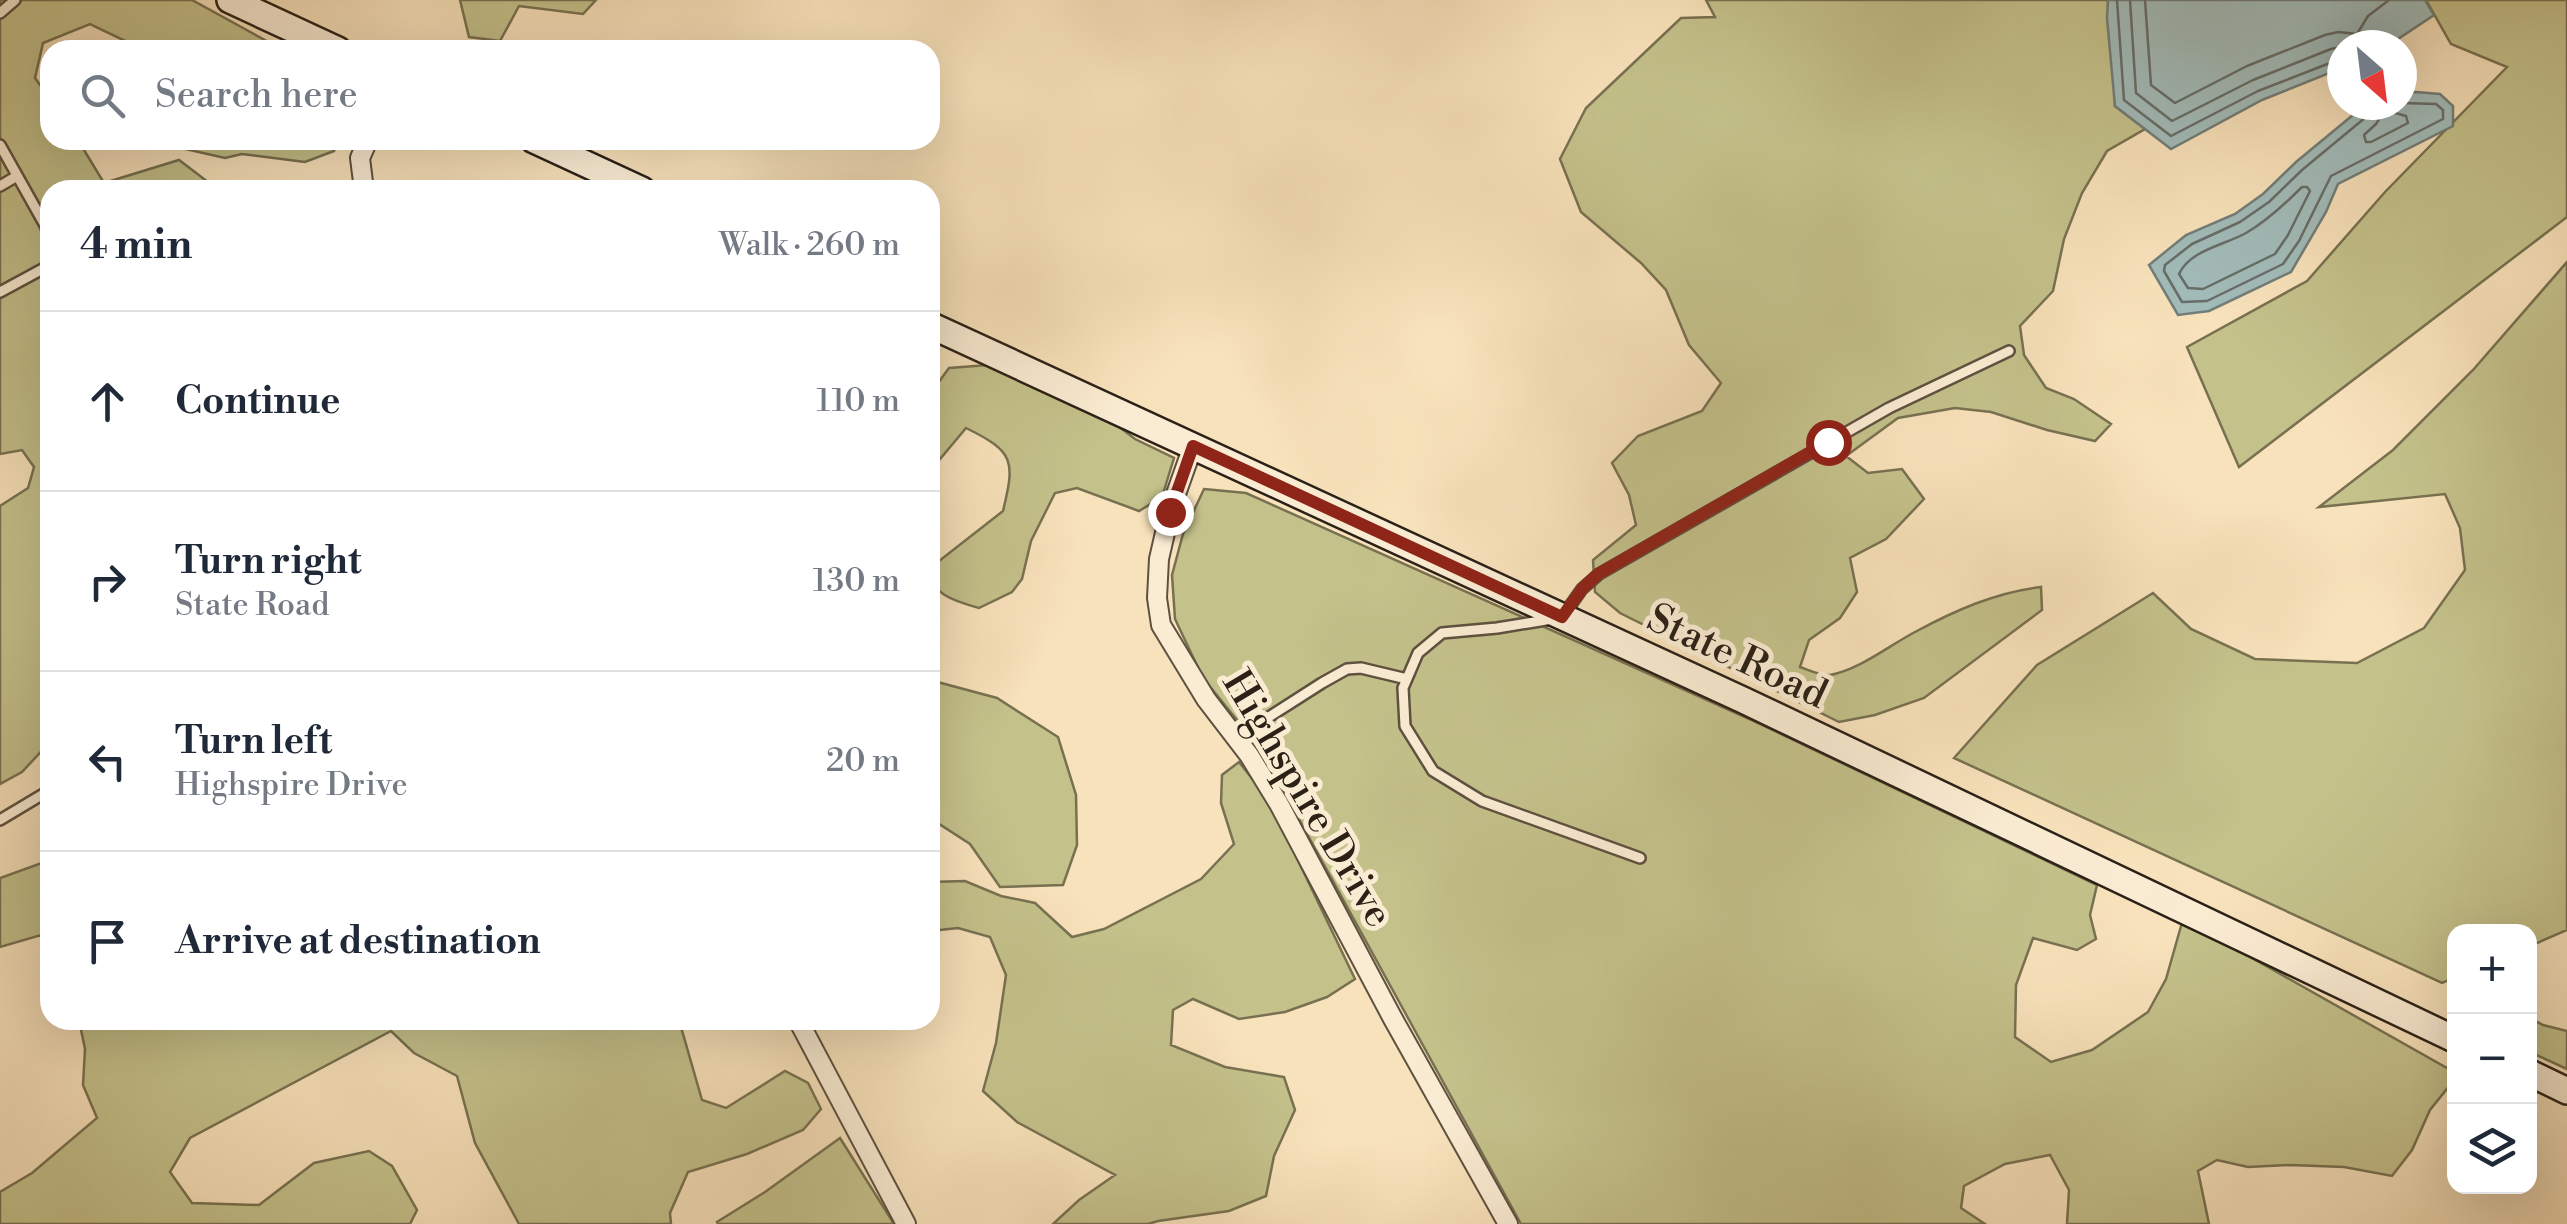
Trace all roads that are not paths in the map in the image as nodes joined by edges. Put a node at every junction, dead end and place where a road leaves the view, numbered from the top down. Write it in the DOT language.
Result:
graph roads {
  1 [pos="14,0"];
  2 [pos="230,0"];
  3 [pos="0,13"];
  4 [pos="316,40"];
  5 [pos="0,145"];
  6 [pos="364,150"];
  7 [pos="556,150"];
  8 [pos="17,176"];
  9 [pos="363,180"];
  10 [pos="620,180"];
  11 [pos="0,186"];
  12 [pos="40,217"];
  13 [pos="40,271"];
  14 [pos="0,292"];
  15 [pos="940,330"];
  16 [pos="2009,351"];
  17 [pos="1193,446"];
  18 [pos="1562,617"];
  19 [pos="1407,679"];
  20 [pos="1236,738"];
  21 [pos="40,796"];
  22 [pos="0,820"];
  23 [pos="1640,858"];
  24 [pos="803,1030"];
  25 [pos="2447,1036"];
  26 [pos="2537,1076"];
  27 [pos="2567,1091"];
  28 [pos="906,1224"];
  29 [pos="1508,1224"];
  1 -- 3 [label="lane"];
  2 -- 4 [label="street"];
  5 -- 8 [label="lane"];
  6 -- 9 [label="street"];
  7 -- 10 [label="street"];
  8 -- 11 [label="lane"];
  8 -- 12 [label="lane"];
  13 -- 14 [label="lane"];
  15 -- 17 [label="street, State Road"];
  16 -- 18 [label="lane"];
  17 -- 18 [label="street, State Road"];
  17 -- 20 [label="street, Highspire Drive"];
  18 -- 19 [label="lane"];
  18 -- 25 [label="street, State Road"];
  19 -- 20 [label="lane"];
  19 -- 23 [label="lane"];
  20 -- 29 [label="street, Highspire Drive"];
  21 -- 22 [label="lane"];
  24 -- 28 [label="street"];
  26 -- 27 [label="street"];
}
